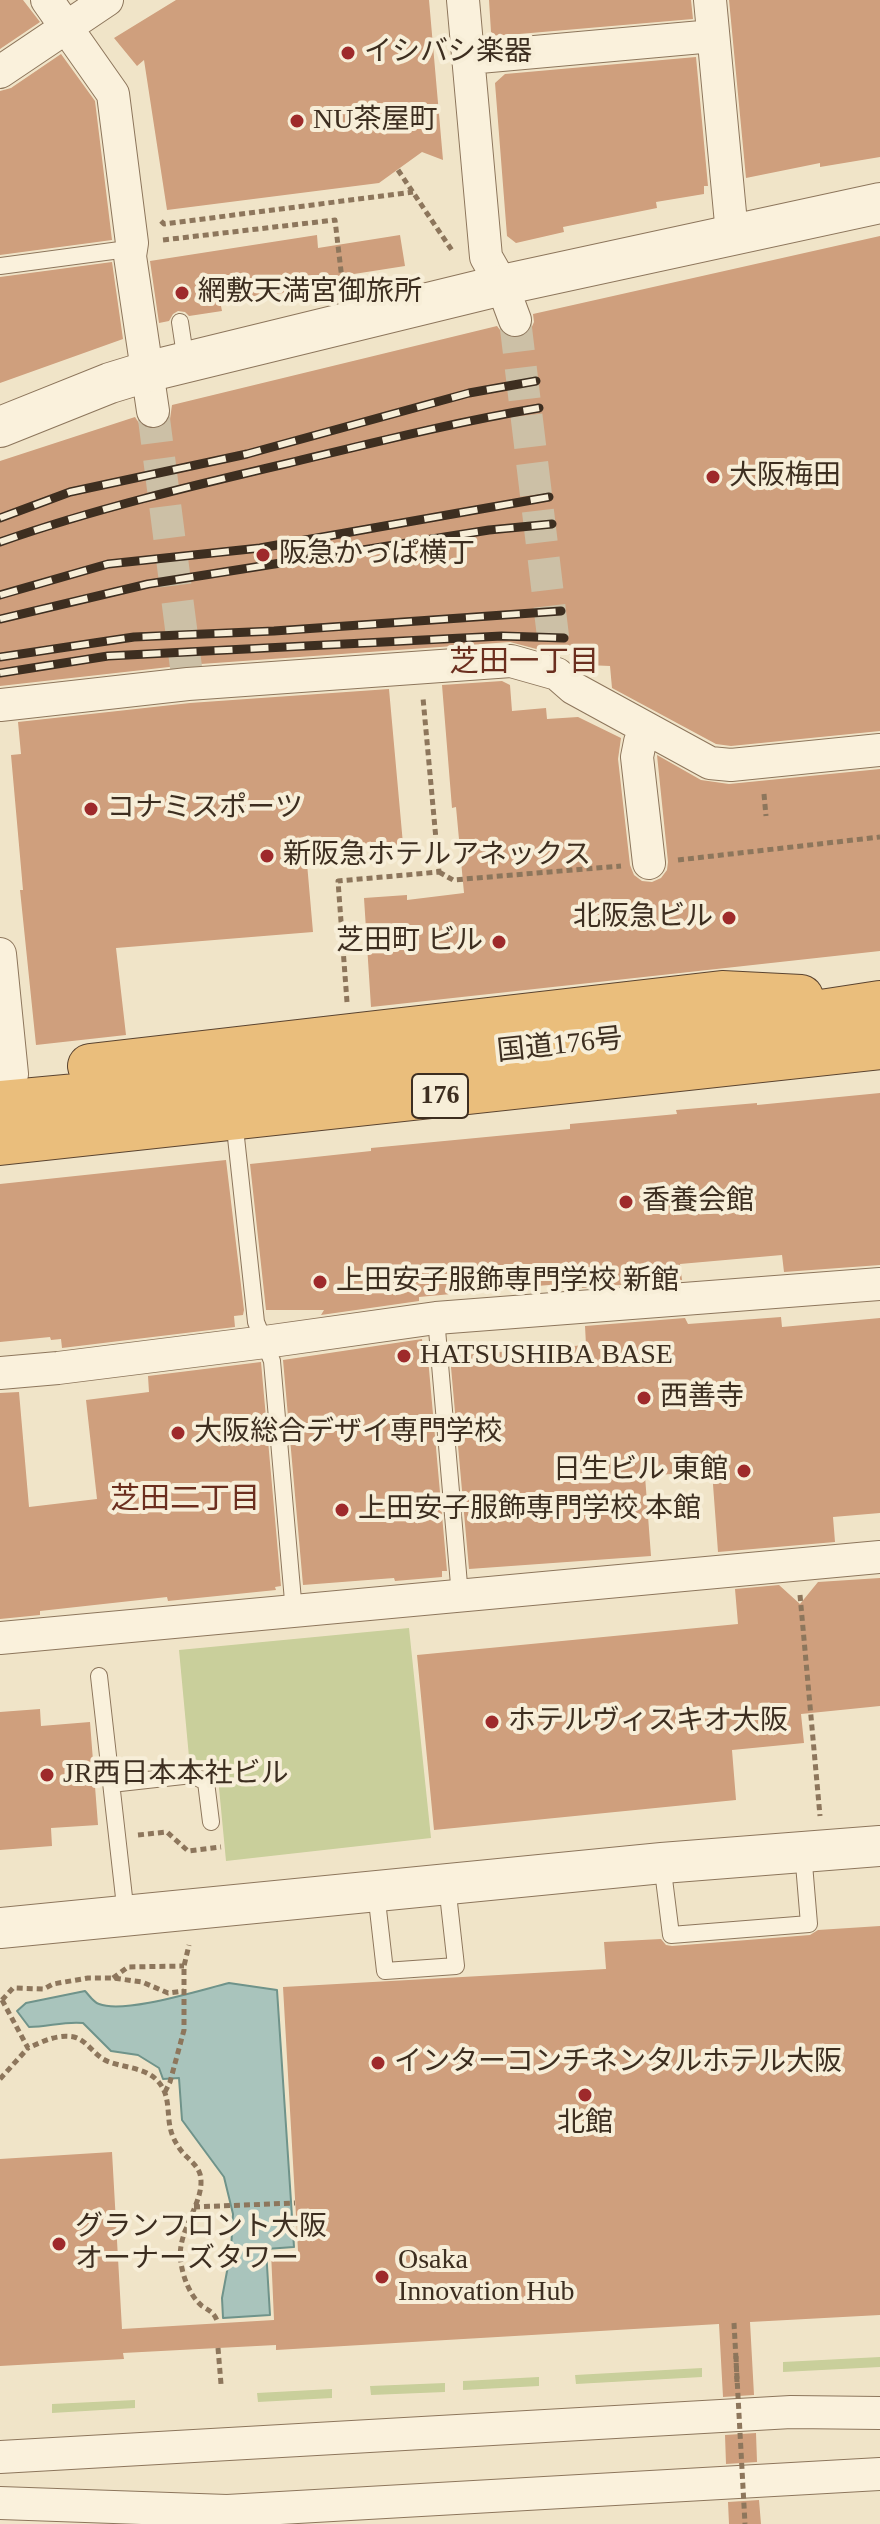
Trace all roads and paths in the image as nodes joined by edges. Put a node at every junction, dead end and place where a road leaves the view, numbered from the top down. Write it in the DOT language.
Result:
graph roads {
  1 [pos="47,0"];
  2 [pos="107,0"];
  3 [pos="463,0"];
  4 [pos="710,0"];
  5 [pos="66,26"];
  6 [pos="713,36"];
  7 [pos="468,58"];
  8 [pos="0,72"];
  9 [pos="398,170"];
  10 [pos="413,192"];
  11 [pos="880,203"];
  12 [pos="157,216"];
  13 [pos="732,234"];
  14 [pos="132,243"];
  15 [pos="454,254"];
  16 [pos="0,266"];
  17 [pos="343,297"];
  18 [pos="508,302"];
  19 [pos="180,322"];
  20 [pos="186,362"];
  21 [pos="146,372"];
  22 [pos="153,411"];
  23 [pos="0,427"];
  24 [pos="421,669"];
  25 [pos="0,705"];
  26 [pos="645,728"];
  27 [pos="880,750"];
  28 [pos="769,840"];
  29 [pos="770,850"];
  30 [pos="649,863"];
  31 [pos="0,954"];
  32 [pos="880,1002"];
  33 [pos="349,1035"];
  34 [pos="880,1047"];
  35 [pos="4,1084"];
  36 [pos="234,1119"];
  37 [pos="0,1143"];
  38 [pos="880,1284"];
  39 [pos="436,1318"];
  40 [pos="265,1342"];
  41 [pos="0,1373"];
  42 [pos="880,1557"];
  43 [pos="797,1566"];
  44 [pos="460,1596"];
  45 [pos="294,1612"];
  46 [pos="0,1638"];
  47 [pos="99,1676"];
  48 [pos="111,1784"];
  49 [pos="211,1822"];
  50 [pos="117,1837"];
  51 [pos="880,1846"];
  52 [pos="221,1847"];
  53 [pos="813,1850"];
  54 [pos="662,1863"];
  55 [pos="447,1884"];
  56 [pos="376,1890"];
  57 [pos="126,1915"];
  58 [pos="0,1928"];
  59 [pos="190,1943"];
  60 [pos="184,1966"];
  61 [pos="113,1978"];
  62 [pos="184,1991"];
  63 [pos="2,2002"];
  64 [pos="26,2046"];
  65 [pos="0,2079"];
  66 [pos="165,2092"];
  67 [pos="295,2203"];
  68 [pos="194,2207"];
  69 [pos="218,2323"];
  70 [pos="734,2323"];
  71 [pos="218,2348"];
  72 [pos="220,2381"];
  73 [pos="880,2413"];
  74 [pos="0,2457"];
  75 [pos="880,2474"];
  76 [pos="0,2503"];
  77 [pos="745,2524"];
  1 -- 5 [label="street"];
  2 -- 5 [label="street"];
  3 -- 7 [label="street"];
  4 -- 6 [label="street"];
  5 -- 8 [label="street"];
  5 -- 14 [label="street"];
  6 -- 7 [label="street"];
  6 -- 13 [label="street"];
  7 -- 18 [label="street"];
  9 -- 10 [label="path"];
  10 -- 12 [label="path"];
  10 -- 15 [label="path"];
  11 -- 13 [label="street"];
  13 -- 18 [label="street"];
  14 -- 16 [label="lane"];
  14 -- 17 [label="path"];
  14 -- 21 [label="street"];
  18 -- 20 [label="street"];
  19 -- 20 [label="lane"];
  20 -- 21 [label="street"];
  21 -- 22 [label="street"];
  21 -- 23 [label="street"];
  24 -- 25 [label="street"];
  24 -- 26 [label="street"];
  24 -- 33 [label="path"];
  26 -- 27 [label="street"];
  26 -- 30 [label="street"];
  28 -- 29 [label="path"];
  31 -- 35 [label="street"];
  32 -- 33 [label="highway, 国道176号 / 176"];
  32 -- 35 [label="highway, 国道176号 / 176"];
  33 -- 35 [label="highway, 国道176号 / 176"];
  34 -- 36 [label="highway, 国道176号 / 176"];
  36 -- 37 [label="highway, 国道176号 / 176"];
  36 -- 40 [label="lane"];
  38 -- 39 [label="street"];
  39 -- 40 [label="street"];
  39 -- 44 [label="lane"];
  40 -- 41 [label="street"];
  40 -- 45 [label="lane"];
  42 -- 43 [label="street"];
  43 -- 44 [label="street"];
  43 -- 53 [label="path"];
  44 -- 45 [label="street"];
  45 -- 46 [label="street"];
  47 -- 48 [label="lane"];
  48 -- 49 [label="lane"];
  48 -- 50 [label="lane"];
  50 -- 52 [label="path"];
  50 -- 57 [label="lane"];
  51 -- 53 [label="street"];
  53 -- 54 [label="street"];
  53 -- 54 [label="lane"];
  54 -- 55 [label="street"];
  55 -- 56 [label="street"];
  55 -- 56 [label="lane"];
  56 -- 57 [label="street"];
  57 -- 58 [label="street"];
  59 -- 60 [label="path"];
  60 -- 61 [label="path"];
  60 -- 62 [label="path"];
  61 -- 62 [label="path"];
  61 -- 63 [label="path"];
  62 -- 66 [label="path"];
  63 -- 64 [label="path"];
  64 -- 65 [label="path"];
  64 -- 66 [label="path"];
  66 -- 68 [label="path"];
  67 -- 68 [label="path"];
  68 -- 69 [label="path"];
  70 -- 77 [label="path, bridge"];
  71 -- 72 [label="path"];
  73 -- 74 [label="street"];
  75 -- 76 [label="street"];
}
